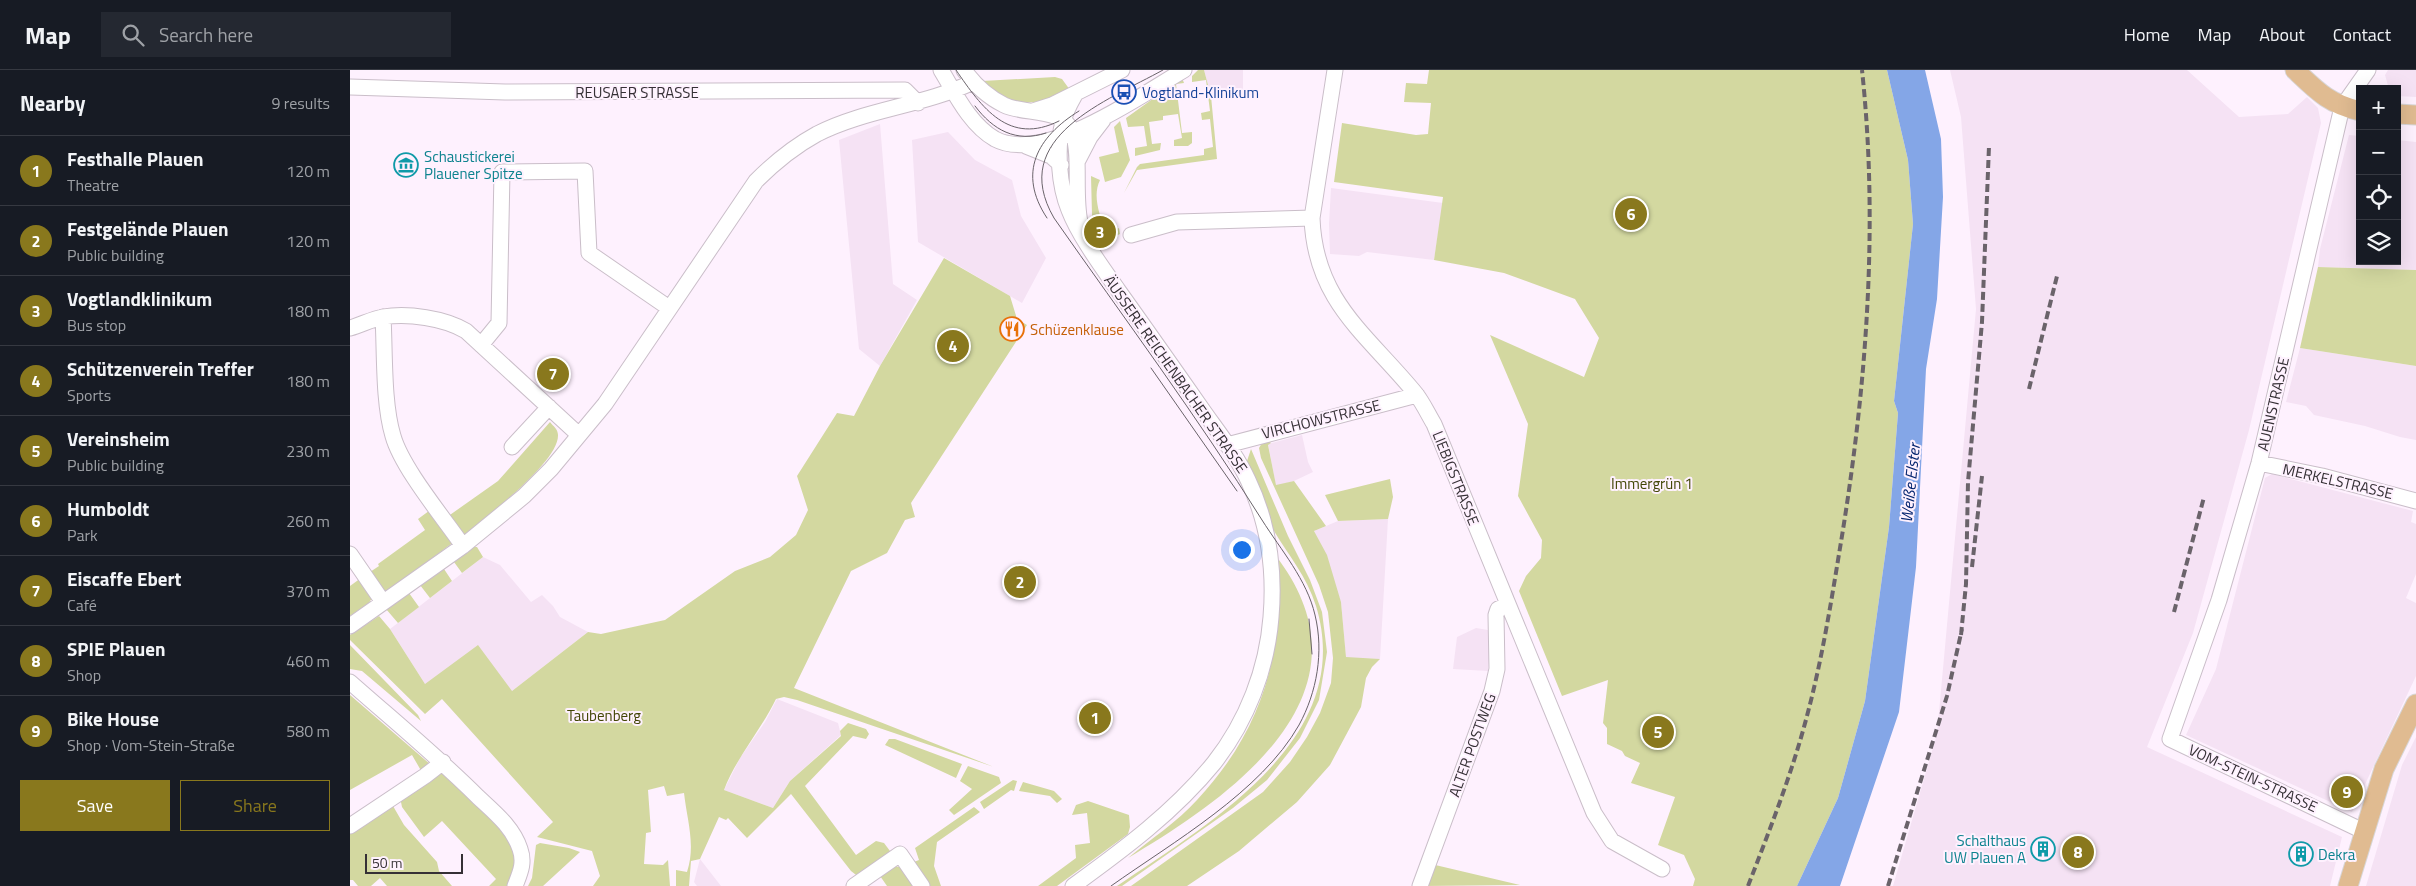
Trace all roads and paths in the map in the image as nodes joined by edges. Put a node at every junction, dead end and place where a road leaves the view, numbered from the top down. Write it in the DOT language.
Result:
graph roads {
  1 [pos="941,70"];
  2 [pos="1122,70"];
  3 [pos="1184,70"];
  4 [pos="1335,70"];
  5 [pos="2295,70"];
  6 [pos="2368,70"];
  7 [pos="968,76"];
  8 [pos="350,87"];
  9 [pos="953,91"];
  10 [pos="1076,92"];
  11 [pos="918,103"];
  12 [pos="2351,109"];
  13 [pos="1032,111"];
  14 [pos="2401,114"];
  15 [pos="2416,115"];
  16 [pos="1107,116"];
  17 [pos="1066,130"];
  18 [pos="1024,146"];
  19 [pos="1068,165"];
  20 [pos="1312,218"];
  21 [pos="1131,234"];
  22 [pos="669,308"];
  23 [pos="383,317"];
  24 [pos="350,328"];
  25 [pos="481,345"];
  26 [pos="1416,395"];
  27 [pos="549,407"];
  28 [pos="579,435"];
  29 [pos="1227,445"];
  30 [pos="512,447"];
  31 [pos="2259,464"];
  32 [pos="2416,501"];
  33 [pos="463,546"];
  34 [pos="350,554"];
  35 [pos="383,602"];
  36 [pos="1507,604"];
  37 [pos="350,626"];
  38 [pos="350,682"];
  39 [pos="2416,704"];
  40 [pos="2170,739"];
  41 [pos="442,762"];
  42 [pos="350,826"];
  43 [pos="2363,831"];
  44 [pos="1662,869"];
  45 [pos="515,886"];
  46 [pos="854,886"];
  47 [pos="922,886"];
  48 [pos="1073,886"];
  49 [pos="1420,886"];
  50 [pos="2348,886"];
  1 -- 9 [label="street"];
  2 -- 10 [label="street"];
  3 -- 16 [label="street"];
  4 -- 20 [label="street, LIEBIGSTRASSE"];
  5 -- 12 [label="main road"];
  6 -- 12 [label="street, AUENSTRASSE"];
  7 -- 9 [label="street"];
  7 -- 13 [label="street"];
  8 -- 11 [label="street, REUSAER STRASSE"];
  9 -- 11 [label="street"];
  9 -- 18 [label="street"];
  10 -- 13 [label="street"];
  10 -- 17 [label="street, ÄUSSERE REICHENBACHER STRASSE"];
  11 -- 22 [label="street"];
  12 -- 31 [label="street, AUENSTRASSE"];
  13 -- 17 [label="street"];
  14 -- 15 [label="main road"];
  16 -- 17 [label="street"];
  16 -- 19 [label="street"];
  17 -- 18 [label="street"];
  17 -- 19 [label="street, ÄUSSERE REICHENBACHER STRASSE"];
  18 -- 19 [label="street"];
  19 -- 29 [label="street, ÄUSSERE REICHENBACHER STRASSE"];
  20 -- 21 [label="street"];
  20 -- 26 [label="street, LIEBIGSTRASSE"];
  22 -- 25 [label="street"];
  22 -- 28 [label="street"];
  23 -- 24 [label="street"];
  23 -- 25 [label="street"];
  23 -- 33 [label="street"];
  25 -- 27 [label="street"];
  26 -- 29 [label="street, VIRCHOWSTRASSE"];
  26 -- 36 [label="street, LIEBIGSTRASSE"];
  27 -- 28 [label="street"];
  27 -- 30 [label="street"];
  28 -- 33 [label="street"];
  29 -- 48 [label="street, ÄUSSERE REICHENBACHER STRASSE"];
  31 -- 32 [label="street, MERKELSTRASSE"];
  31 -- 40 [label="street, AUENSTRASSE"];
  33 -- 35 [label="street"];
  34 -- 35 [label="street"];
  35 -- 37 [label="street"];
  36 -- 44 [label="street, LIEBIGSTRASSE"];
  36 -- 49 [label="street, ALTER POSTWEG"];
  38 -- 41 [label="street"];
  39 -- 43 [label="main road"];
  40 -- 43 [label="street, VOM-STEIN-STRASSE"];
  41 -- 42 [label="street"];
  41 -- 45 [label="street"];
  43 -- 50 [label="main road"];
  46 -- 47 [label="street"];
}
